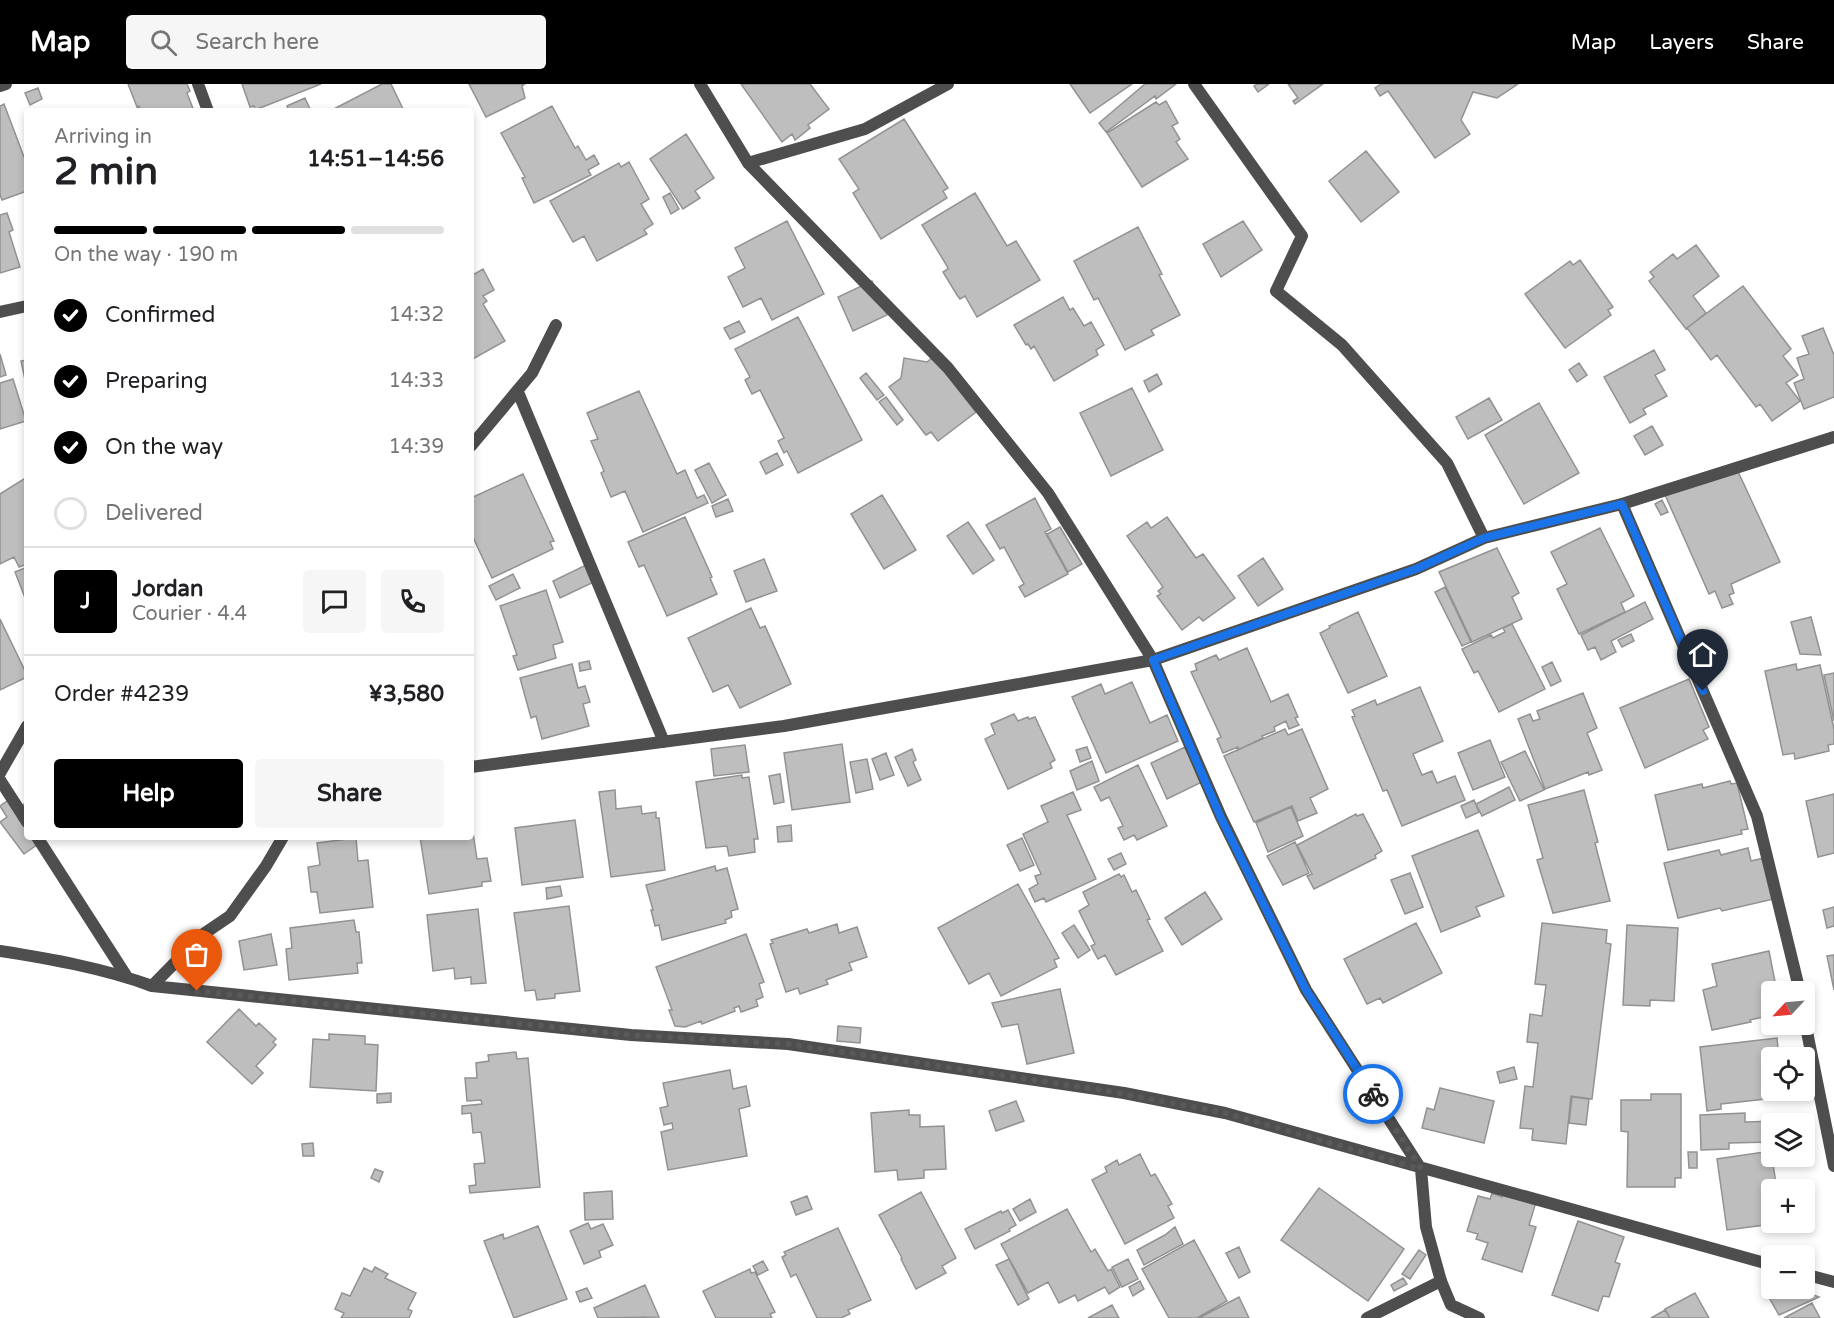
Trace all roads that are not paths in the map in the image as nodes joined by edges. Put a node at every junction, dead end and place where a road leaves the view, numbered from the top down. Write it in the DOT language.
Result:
graph roads {
  1 [pos="6,84"];
  2 [pos="198,84"];
  3 [pos="700,84"];
  4 [pos="948,84"];
  5 [pos="1194,84"];
  6 [pos="0,86"];
  7 [pos="207,108"];
  8 [pos="748,163"];
  9 [pos="24,307"];
  10 [pos="0,312"];
  11 [pos="556,325"];
  12 [pos="518,392"];
  13 [pos="1834,437"];
  14 [pos="474,443"];
  15 [pos="1622,504"];
  16 [pos="1484,538"];
  17 [pos="1153,660"];
  18 [pos="24,731"];
  19 [pos="664,742"];
  20 [pos="474,767"];
  21 [pos="0,773"];
  22 [pos="0,780"];
  23 [pos="24,817"];
  24 [pos="39,840"];
  25 [pos="281,840"];
  26 [pos="0,951"];
  27 [pos="128,977"];
  28 [pos="1797,981"];
  29 [pos="152,986"];
  30 [pos="1808,1035"];
  31 [pos="1834,1166"];
  32 [pos="1421,1169"];
  33 [pos="1761,1262"];
  34 [pos="1815,1277"];
  35 [pos="1441,1281"];
  36 [pos="1834,1282"];
  37 [pos="1367,1318"];
  38 [pos="1479,1318"];
  1 -- 6 [label="street"];
  2 -- 7 [label="street"];
  3 -- 8 [label="street"];
  4 -- 8 [label="street"];
  5 -- 16 [label="street"];
  8 -- 17 [label="street"];
  9 -- 10 [label="street"];
  11 -- 12 [label="street"];
  12 -- 14 [label="street"];
  12 -- 19 [label="street"];
  13 -- 15 [label="street"];
  15 -- 16 [label="street"];
  15 -- 28 [label="street"];
  16 -- 17 [label="street"];
  17 -- 19 [label="street"];
  17 -- 32 [label="street"];
  18 -- 21 [label="street"];
  19 -- 20 [label="street"];
  22 -- 23 [label="street"];
  24 -- 27 [label="street"];
  25 -- 29 [label="street"];
  26 -- 27 [label="street"];
  27 -- 29 [label="street"];
  29 -- 32 [label="street"];
  30 -- 31 [label="street"];
  32 -- 33 [label="street"];
  32 -- 35 [label="street"];
  34 -- 36 [label="street"];
  35 -- 37 [label="street"];
  35 -- 38 [label="street"];
}
